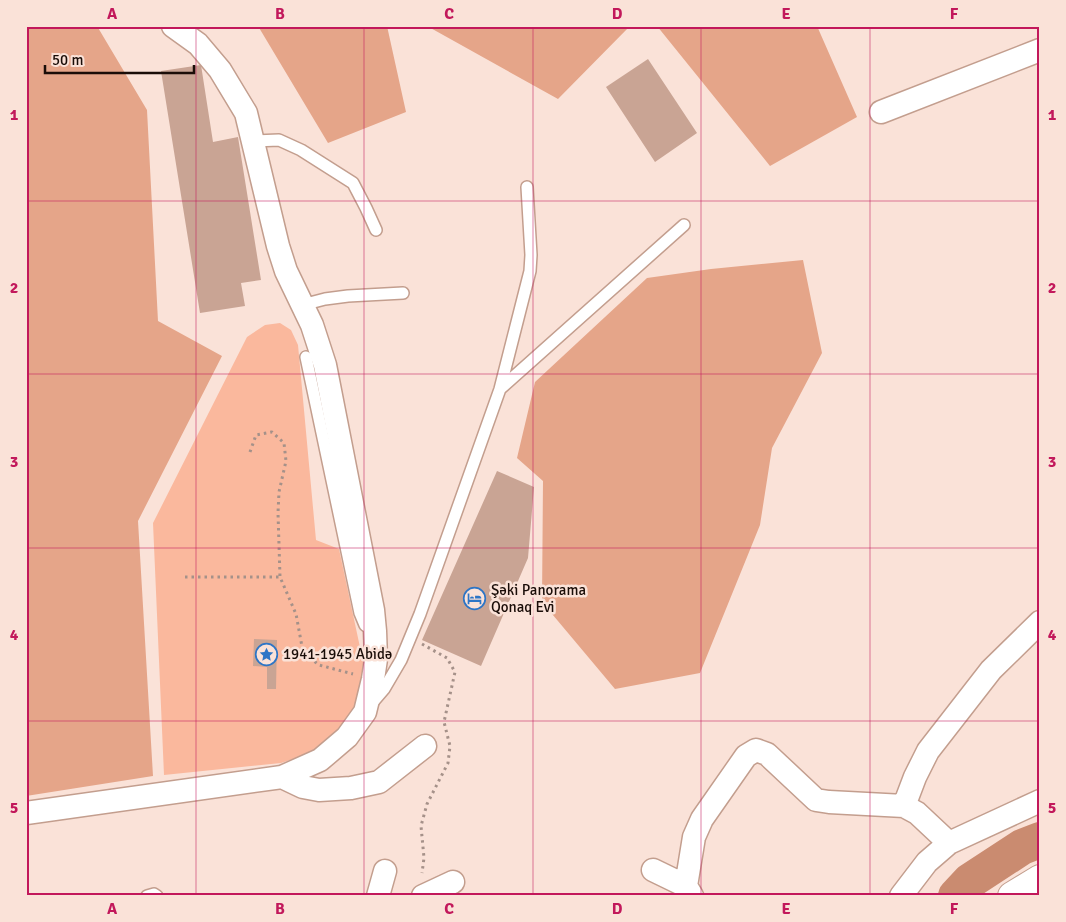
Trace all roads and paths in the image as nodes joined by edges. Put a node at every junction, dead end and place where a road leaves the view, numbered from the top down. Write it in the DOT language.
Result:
graph roads {
  1 [pos="173,26"];
  2 [pos="1040,50"];
  3 [pos="881,112"];
  4 [pos="253,141"];
  5 [pos="527,187"];
  6 [pos="684,225"];
  7 [pos="376,230"];
  8 [pos="403,293"];
  9 [pos="302,305"];
  10 [pos="306,357"];
  11 [pos="500,389"];
  12 [pos="250,452"];
  13 [pos="185,576"];
  14 [pos="280,577"];
  15 [pos="1040,622"];
  16 [pos="375,630"];
  17 [pos="373,679"];
  18 [pos="365,712"];
  19 [pos="425,746"];
  20 [pos="282,777"];
  21 [pos="1040,801"];
  22 [pos="904,806"];
  23 [pos="26,813"];
  24 [pos="949,843"];
  25 [pos="653,870"];
  26 [pos="385,871"];
  27 [pos="1040,879"];
  28 [pos="453,882"];
  29 [pos="689,891"];
  30 [pos="147,896"];
  31 [pos="157,896"];
  32 [pos="378,896"];
  33 [pos="423,896"];
  34 [pos="901,896"];
  35 [pos="1012,896"];
  1 -- 4 [label="street"];
  2 -- 3 [label="street"];
  4 -- 7 [label="lane"];
  4 -- 9 [label="street"];
  5 -- 11 [label="lane"];
  6 -- 11 [label="lane"];
  8 -- 9 [label="lane"];
  9 -- 16 [label="street"];
  10 -- 16 [label="lane"];
  11 -- 18 [label="lane"];
  12 -- 14 [label="path"];
  13 -- 14 [label="path"];
  14 -- 17 [label="path"];
  15 -- 22 [label="street"];
  16 -- 17 [label="street"];
  17 -- 18 [label="street"];
  18 -- 20 [label="street"];
  19 -- 20 [label="street"];
  20 -- 23 [label="street"];
  21 -- 24 [label="street"];
  22 -- 24 [label="street"];
  22 -- 29 [label="street"];
  24 -- 34 [label="street"];
  25 -- 29 [label="street"];
  26 -- 32 [label="street"];
  27 -- 35 [label="street"];
  28 -- 33 [label="street"];
  30 -- 31 [label="lane"];
}
